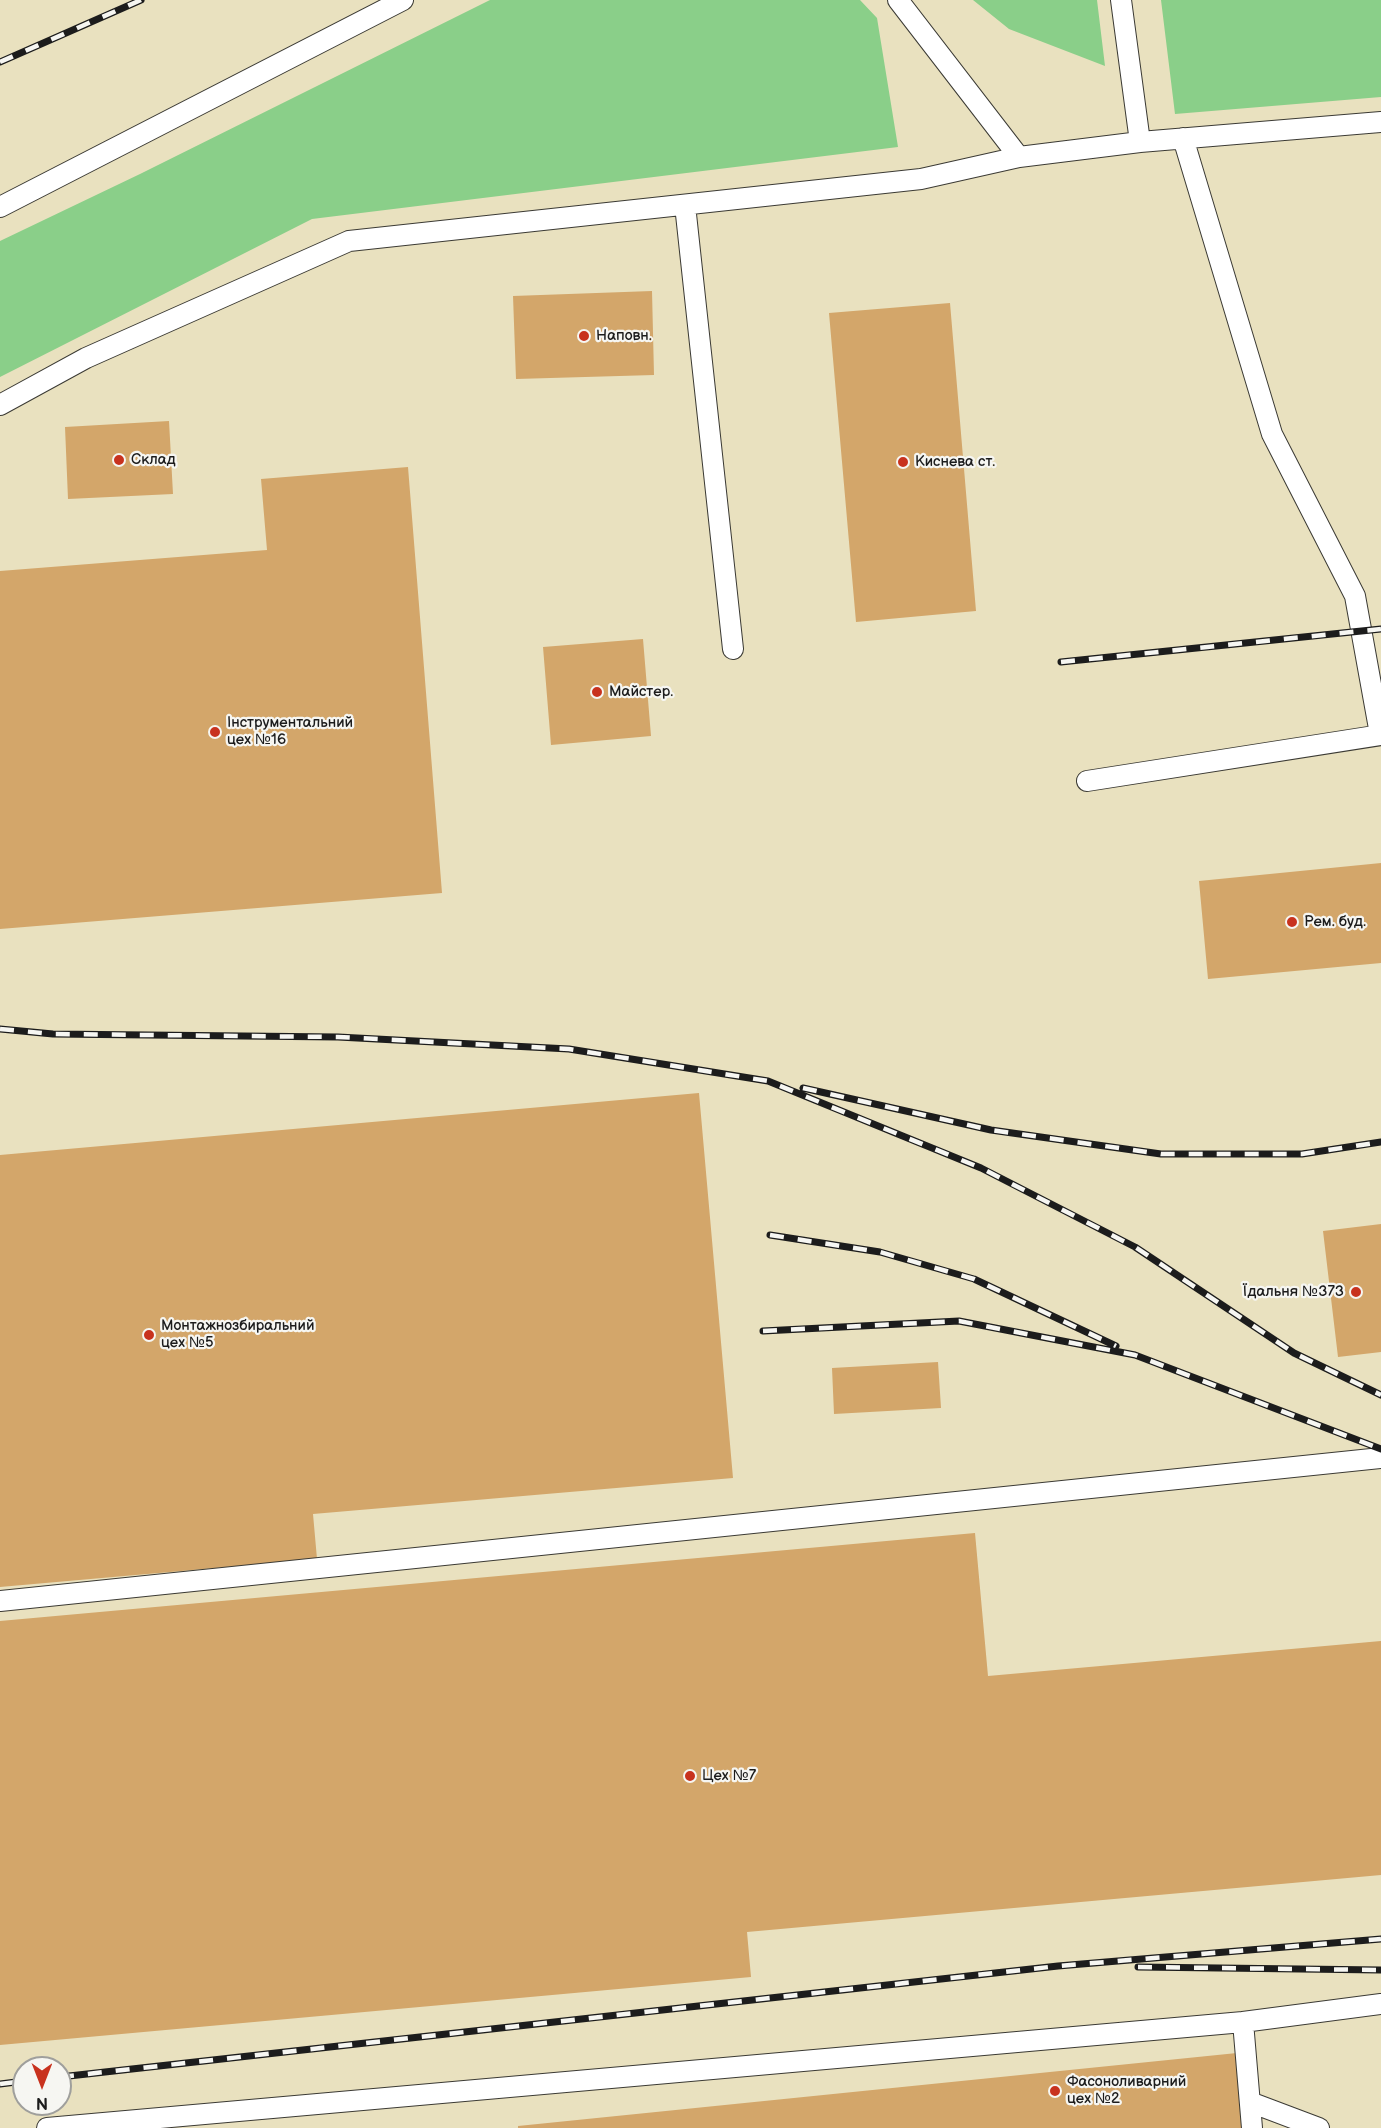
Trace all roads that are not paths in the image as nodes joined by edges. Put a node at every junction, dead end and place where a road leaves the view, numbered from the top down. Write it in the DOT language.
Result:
graph roads {
  1 [pos="403,0"];
  2 [pos="898,0"];
  3 [pos="1121,0"];
  4 [pos="1381,122"];
  5 [pos="1183,138"];
  6 [pos="1140,142"];
  7 [pos="1019,157"];
  8 [pos="685,205"];
  9 [pos="0,207"];
  10 [pos="0,405"];
  11 [pos="733,649"];
  12 [pos="1381,735"];
  13 [pos="1087,781"];
  14 [pos="1381,1458"];
  15 [pos="0,1601"];
  16 [pos="1381,2004"];
  17 [pos="1243,2022"];
  18 [pos="1250,2102"];
  19 [pos="47,2128"];
  20 [pos="1252,2128"];
  21 [pos="1319,2128"];
  1 -- 9 [label="lane"];
  2 -- 7 [label="lane"];
  3 -- 6 [label="lane"];
  4 -- 5 [label="lane"];
  5 -- 6 [label="lane"];
  5 -- 12 [label="lane"];
  6 -- 7 [label="lane"];
  7 -- 8 [label="lane"];
  8 -- 10 [label="lane"];
  8 -- 11 [label="lane"];
  12 -- 13 [label="lane"];
  14 -- 15 [label="lane"];
  16 -- 17 [label="lane"];
  17 -- 18 [label="lane"];
  17 -- 19 [label="lane"];
  18 -- 20 [label="lane"];
  18 -- 21 [label="lane"];
}
